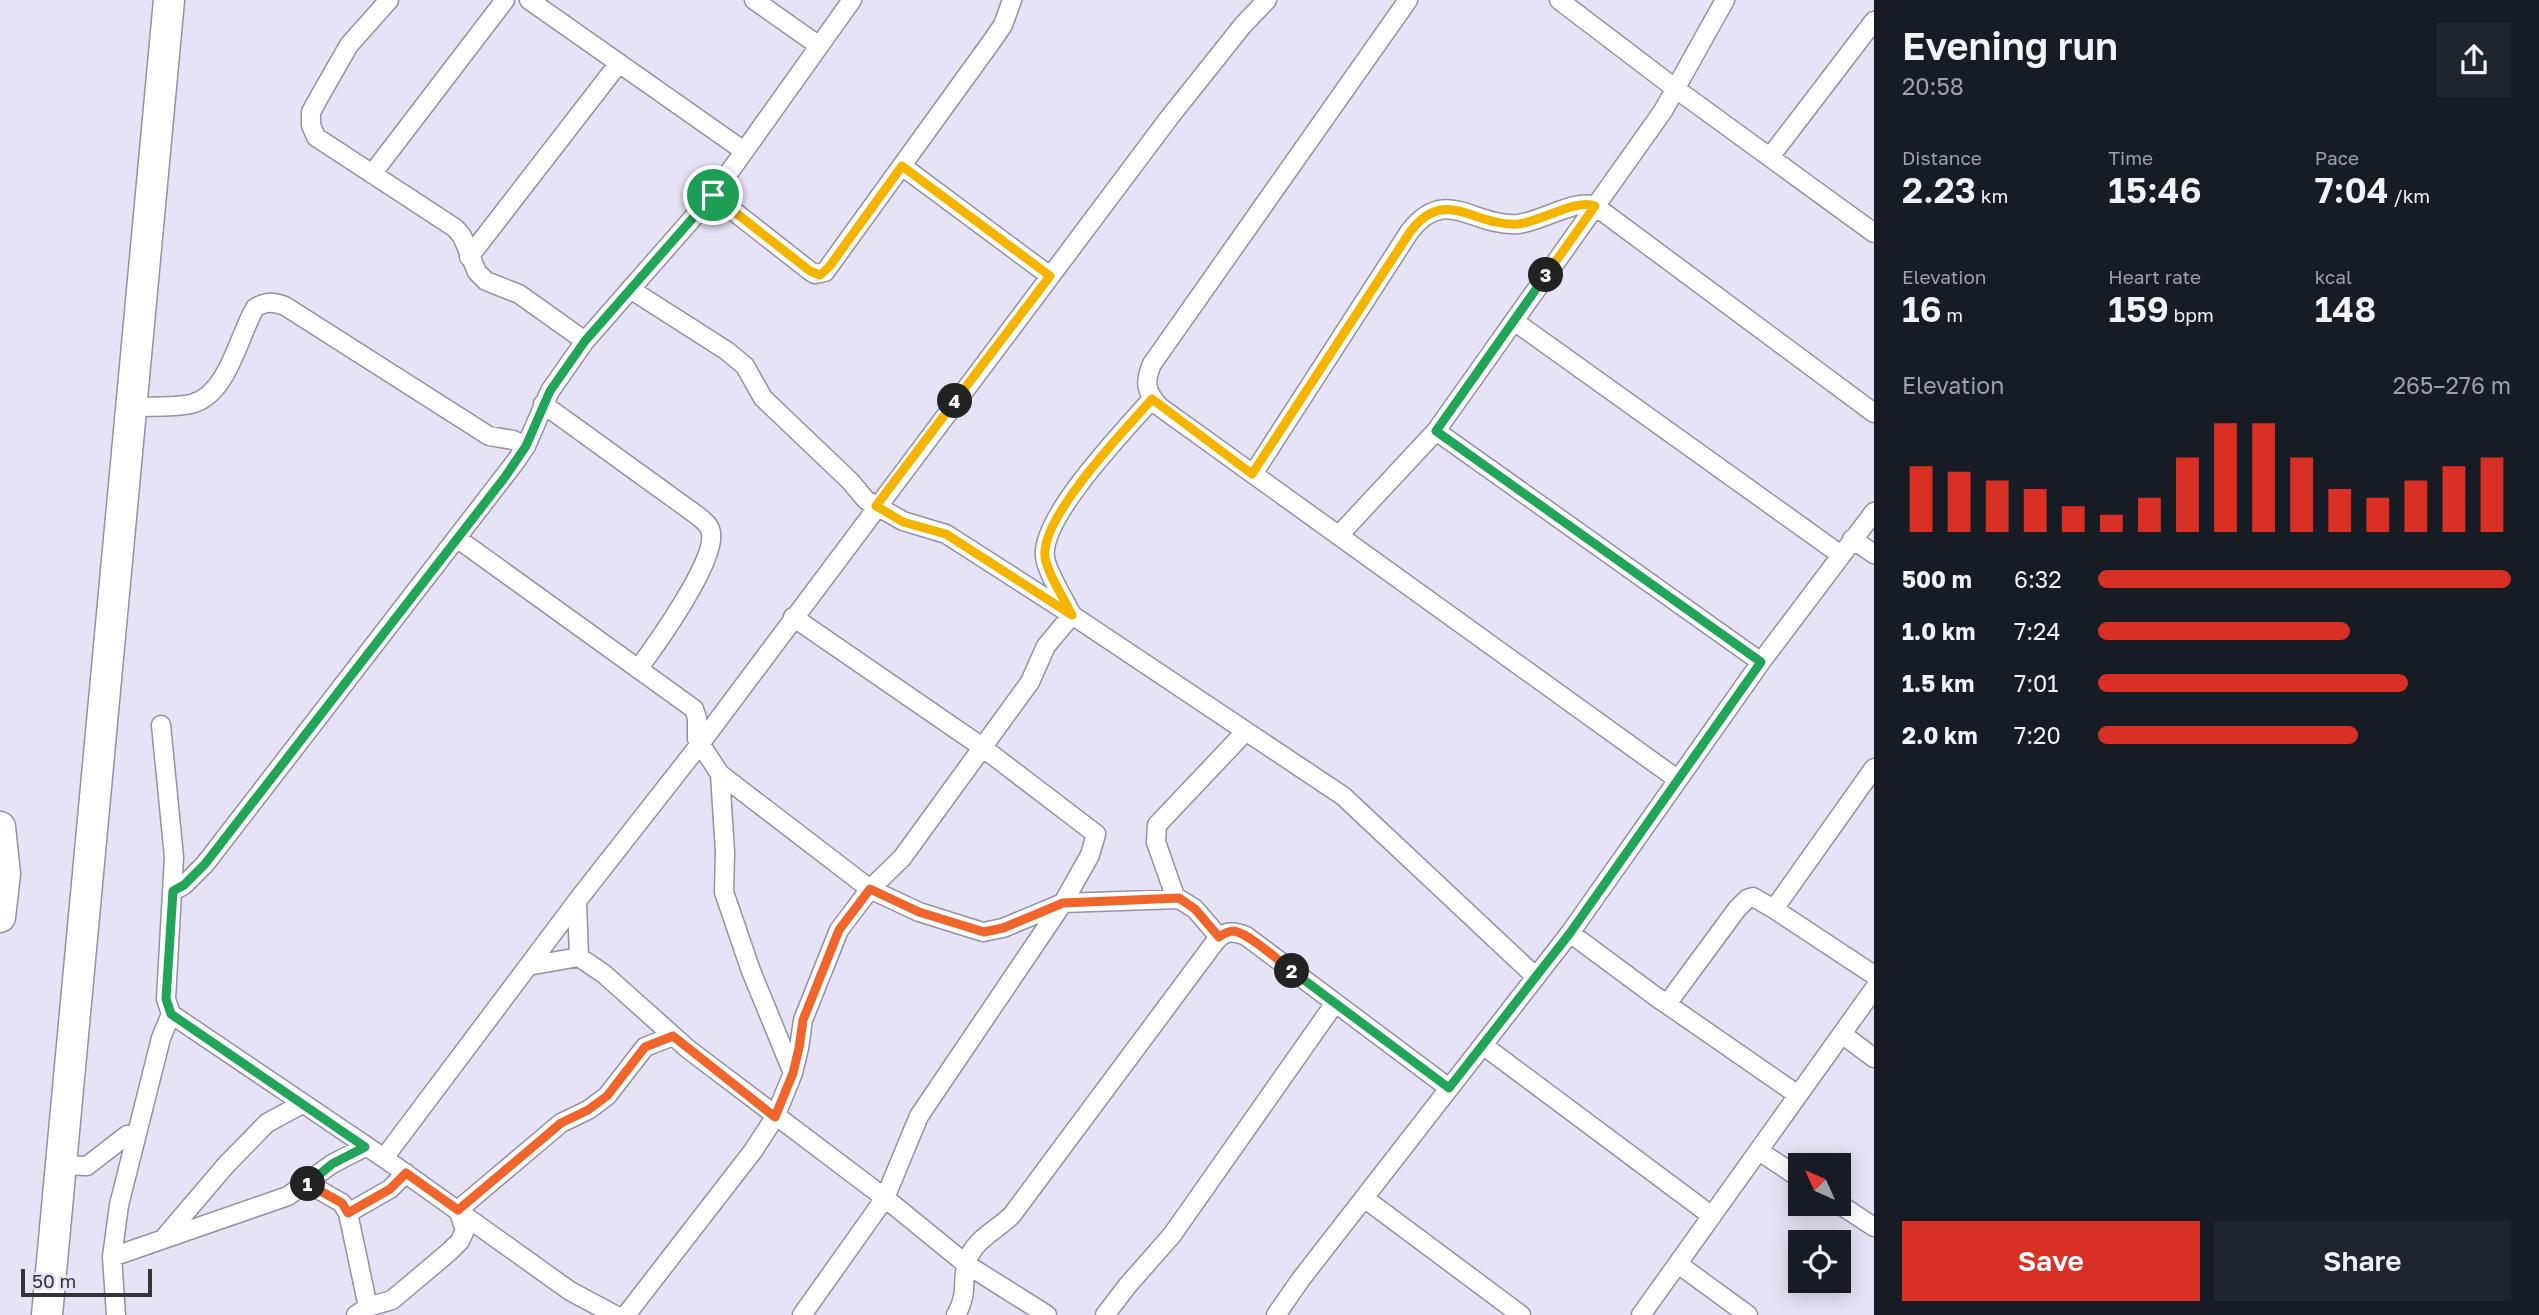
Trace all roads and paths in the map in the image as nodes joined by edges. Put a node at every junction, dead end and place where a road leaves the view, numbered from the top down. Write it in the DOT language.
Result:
graph roads {
  1 [pos="169,0"];
  2 [pos="389,0"];
  3 [pos="505,0"];
  4 [pos="529,0"];
  5 [pos="754,0"];
  6 [pos="852,0"];
  7 [pos="1012,0"];
  8 [pos="1266,0"];
  9 [pos="1408,0"];
  10 [pos="1559,0"];
  11 [pos="1725,0"];
  12 [pos="1874,20"];
  13 [pos="818,45"];
  14 [pos="619,63"];
  15 [pos="1676,89"];
  16 [pos="744,151"];
  17 [pos="1770,157"];
  18 [pos="902,166"];
  19 [pos="372,174"];
  20 [pos="713,195"];
  21 [pos="1595,206"];
  22 [pos="1874,233"];
  23 [pos="469,257"];
  24 [pos="1050,276"];
  25 [pos="630,289"];
  26 [pos="1514,321"];
  27 [pos="585,341"];
  28 [pos="1152,399"];
  29 [pos="543,404"];
  30 [pos="132,407"];
  31 [pos="1874,413"];
  32 [pos="1436,431"];
  33 [pos="526,446"];
  34 [pos="1252,474"];
  35 [pos="876,506"];
  36 [pos="1874,512"];
  37 [pos="1340,534"];
  38 [pos="458,539"];
  39 [pos="1852,540"];
  40 [pos="1874,554"];
  41 [pos="1841,555"];
  42 [pos="1072,615"];
  43 [pos="793,617"];
  44 [pos="1761,662"];
  45 [pos="638,669"];
  46 [pos="161,725"];
  47 [pos="1246,731"];
  48 [pos="700,744"];
  49 [pos="982,747"];
  50 [pos="1874,768"];
  51 [pos="720,774"];
  52 [pos="1677,779"];
  53 [pos="0,827"];
  54 [pos="870,889"];
  55 [pos="173,891"];
  56 [pos="1176,899"];
  57 [pos="577,901"];
  58 [pos="1063,903"];
  59 [pos="1774,909"];
  60 [pos="0,917"];
  61 [pos="1570,933"];
  62 [pos="1219,937"];
  63 [pos="579,957"];
  64 [pos="528,966"];
  65 [pos="1874,975"];
  66 [pos="1536,977"];
  67 [pos="1874,989"];
  68 [pos="1335,1003"];
  69 [pos="1667,1004"];
  70 [pos="171,1014"];
  71 [pos="1842,1034"];
  72 [pos="673,1036"];
  73 [pos="1484,1046"];
  74 [pos="1874,1058"];
  75 [pos="793,1073"];
  76 [pos="1449,1088"];
  77 [pos="1798,1095"];
  78 [pos="302,1104"];
  79 [pos="775,1117"];
  80 [pos="136,1133"];
  81 [pos="365,1147"];
  82 [pos="1759,1151"];
  83 [pos="384,1158"];
  84 [pos="60,1165"];
  85 [pos="1788,1170"];
  86 [pos="406,1173"];
  87 [pos="307,1183"];
  88 [pos="885,1198"];
  89 [pos="1364,1198"];
  90 [pos="458,1210"];
  91 [pos="348,1213"];
  92 [pos="1852,1213"];
  93 [pos="1712,1216"];
  94 [pos="1874,1227"];
  95 [pos="161,1241"];
  96 [pos="112,1257"];
  97 [pos="966,1264"];
  98 [pos="1678,1264"];
  99 [pos="362,1311"];
  100 [pos="1283,1312"];
  101 [pos="47,1315"];
  102 [pos="116,1315"];
  103 [pos="615,1315"];
  104 [pos="626,1315"];
  105 [pos="802,1315"];
  106 [pos="956,1315"];
  107 [pos="1047,1315"];
  108 [pos="1105,1315"];
  109 [pos="1521,1315"];
  110 [pos="1641,1315"];
  111 [pos="1748,1315"];
  1 -- 30 [label="highway"];
  2 -- 19 [label="street"];
  3 -- 19 [label="street"];
  4 -- 14 [label="street"];
  5 -- 13 [label="street"];
  6 -- 13 [label="street"];
  7 -- 18 [label="street"];
  8 -- 24 [label="street"];
  9 -- 28 [label="street"];
  10 -- 15 [label="street"];
  11 -- 15 [label="street"];
  12 -- 17 [label="street"];
  13 -- 16 [label="street"];
  14 -- 16 [label="street"];
  14 -- 23 [label="street"];
  15 -- 17 [label="street"];
  15 -- 21 [label="street"];
  16 -- 20 [label="street"];
  17 -- 22 [label="street"];
  18 -- 20 [label="street"];
  18 -- 24 [label="street"];
  19 -- 23 [label="street"];
  20 -- 25 [label="street"];
  21 -- 26 [label="street"];
  21 -- 31 [label="street"];
  21 -- 34 [label="street"];
  23 -- 27 [label="street"];
  24 -- 35 [label="street"];
  25 -- 27 [label="street"];
  25 -- 35 [label="street"];
  26 -- 32 [label="street"];
  26 -- 41 [label="street"];
  27 -- 29 [label="street"];
  28 -- 34 [label="street"];
  28 -- 42 [label="street"];
  29 -- 33 [label="street"];
  29 -- 45 [label="street"];
  30 -- 33 [label="street"];
  30 -- 84 [label="highway"];
  32 -- 37 [label="street"];
  32 -- 44 [label="street"];
  33 -- 38 [label="street"];
  34 -- 37 [label="street"];
  35 -- 42 [label="street"];
  35 -- 43 [label="street"];
  36 -- 39 [label="street"];
  37 -- 52 [label="street"];
  38 -- 45 [label="street"];
  38 -- 55 [label="street"];
  39 -- 40 [label="street"];
  39 -- 41 [label="street"];
  41 -- 44 [label="street"];
  42 -- 47 [label="street"];
  42 -- 49 [label="street"];
  43 -- 48 [label="street"];
  43 -- 49 [label="street"];
  44 -- 52 [label="street"];
  45 -- 48 [label="street"];
  46 -- 55 [label="street"];
  47 -- 56 [label="street"];
  47 -- 66 [label="street"];
  48 -- 51 [label="street"];
  48 -- 57 [label="street"];
  49 -- 54 [label="street"];
  49 -- 58 [label="street"];
  50 -- 59 [label="street"];
  51 -- 54 [label="street"];
  51 -- 75 [label="street"];
  52 -- 61 [label="street"];
  53 -- 60 [label="highway"];
  54 -- 58 [label="street"];
  54 -- 75 [label="street"];
  55 -- 70 [label="street"];
  56 -- 58 [label="street"];
  56 -- 62 [label="street"];
  57 -- 63 [label="street"];
  57 -- 64 [label="street"];
  58 -- 88 [label="street"];
  59 -- 65 [label="street"];
  59 -- 69 [label="street"];
  61 -- 66 [label="street"];
  61 -- 69 [label="street"];
  62 -- 68 [label="street"];
  62 -- 97 [label="street"];
  63 -- 64 [label="street"];
  63 -- 72 [label="street"];
  64 -- 83 [label="street"];
  66 -- 73 [label="street"];
  67 -- 71 [label="street"];
  68 -- 76 [label="street"];
  68 -- 108 [label="street"];
  69 -- 77 [label="street"];
  70 -- 78 [label="street"];
  70 -- 80 [label="street"];
  71 -- 74 [label="street"];
  71 -- 77 [label="street"];
  72 -- 79 [label="street"];
  72 -- 90 [label="street"];
  73 -- 76 [label="street"];
  73 -- 93 [label="street"];
  75 -- 79 [label="street"];
  76 -- 89 [label="street"];
  77 -- 82 [label="street"];
  78 -- 81 [label="street"];
  78 -- 95 [label="street"];
  79 -- 88 [label="street"];
  79 -- 104 [label="street"];
  80 -- 84 [label="street"];
  80 -- 96 [label="street"];
  81 -- 83 [label="street"];
  81 -- 87 [label="street"];
  82 -- 85 [label="street"];
  82 -- 93 [label="street"];
  83 -- 86 [label="street"];
  84 -- 101 [label="highway"];
  86 -- 90 [label="street"];
  86 -- 91 [label="street"];
  87 -- 91 [label="street"];
  87 -- 95 [label="street"];
  88 -- 97 [label="street"];
  88 -- 105 [label="street"];
  89 -- 100 [label="street"];
  89 -- 109 [label="street"];
  90 -- 99 [label="street"];
  90 -- 103 [label="street"];
  91 -- 99 [label="street"];
  92 -- 94 [label="street"];
  93 -- 98 [label="street"];
  95 -- 96 [label="street"];
  96 -- 102 [label="street"];
  97 -- 106 [label="street"];
  97 -- 107 [label="street"];
  98 -- 110 [label="street"];
  98 -- 111 [label="street"];
}
